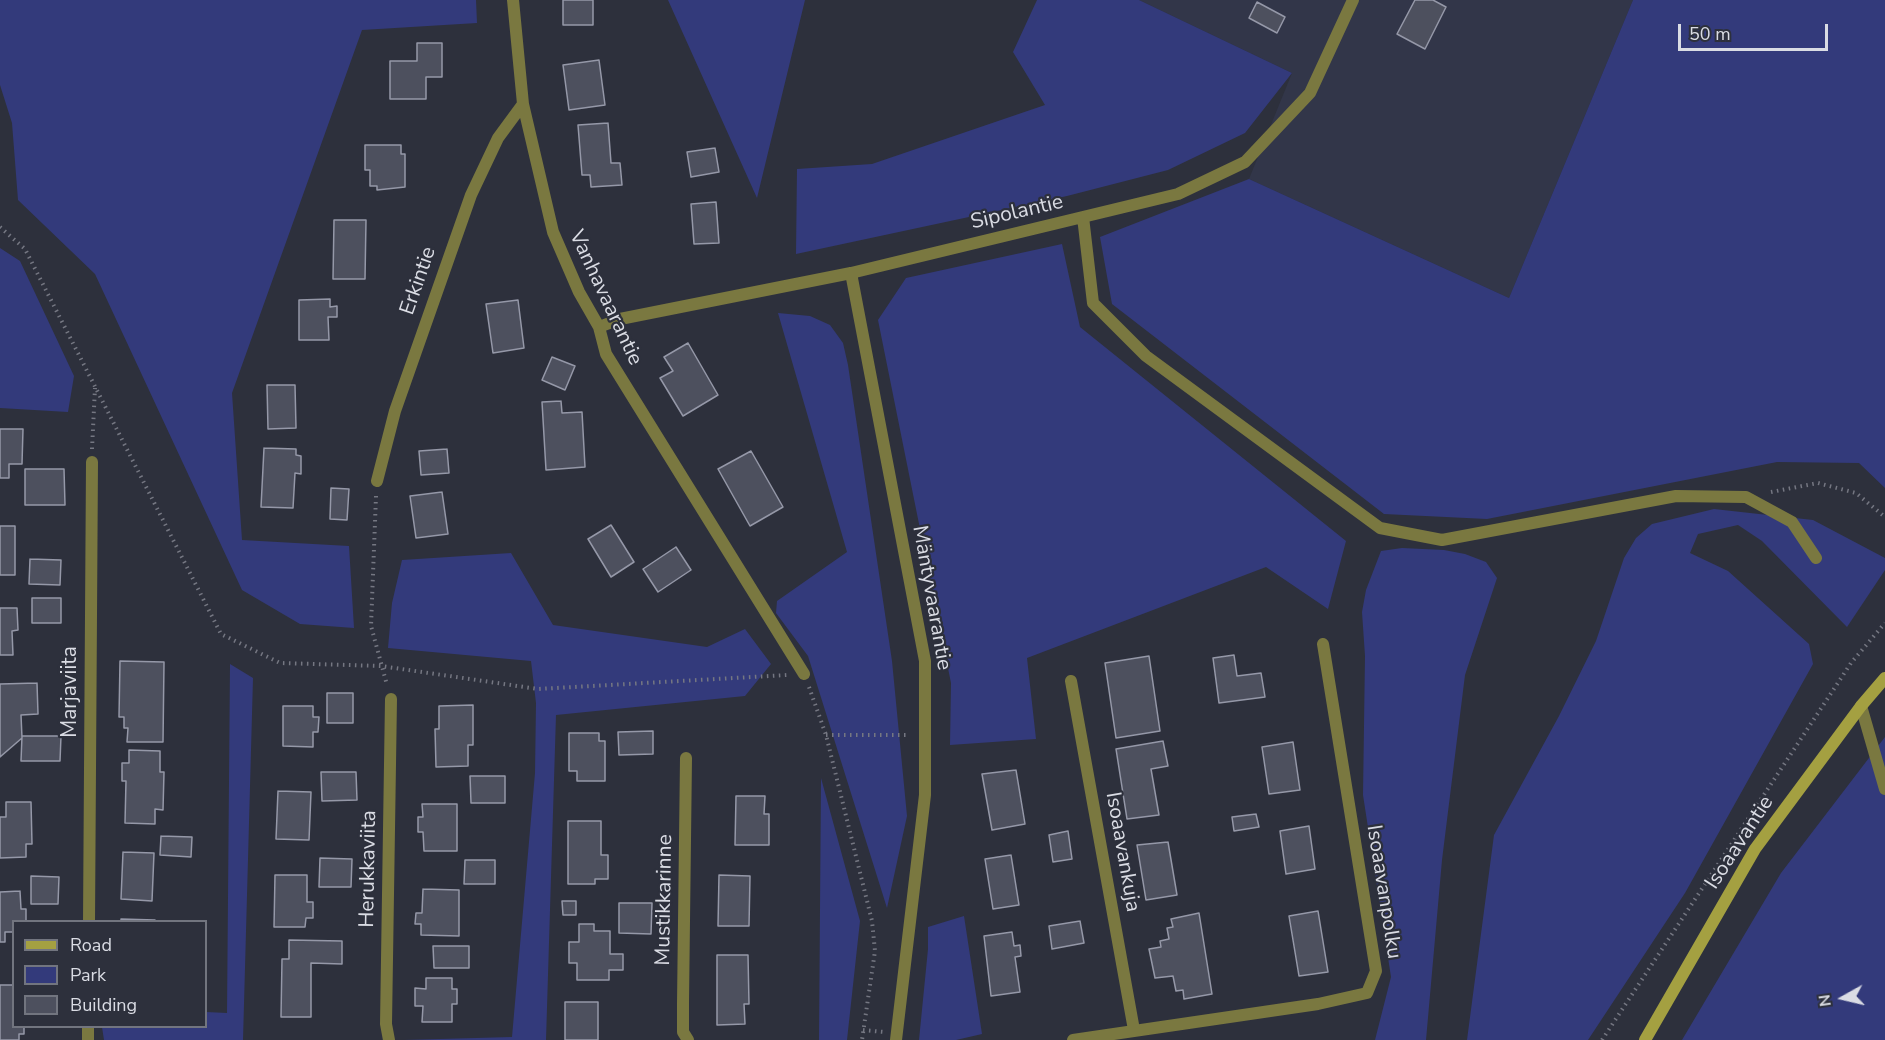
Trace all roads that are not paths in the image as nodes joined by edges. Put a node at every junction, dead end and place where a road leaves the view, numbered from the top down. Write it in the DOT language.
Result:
graph roads {
  1 [pos="513,0"];
  2 [pos="1353,0"];
  3 [pos="523,104"];
  4 [pos="1083,217"];
  5 [pos="851,273"];
  6 [pos="599,327"];
  7 [pos="92,462"];
  8 [pos="377,481"];
  9 [pos="1816,558"];
  10 [pos="1323,644"];
  11 [pos="804,674"];
  12 [pos="1885,678"];
  13 [pos="1071,681"];
  14 [pos="391,699"];
  15 [pos="1861,706"];
  16 [pos="687,758"];
  17 [pos="1885,789"];
  18 [pos="89,920"];
  19 [pos="1134,1030"];
  20 [pos="389,1040"];
  21 [pos="688,1040"];
  22 [pos="896,1040"];
  23 [pos="1081,1040"];
  24 [pos="1645,1040"];
  1 -- 3 [label="street, Vanhavaarantie"];
  2 -- 4 [label="street, Sipolantie"];
  3 -- 6 [label="street, Vanhavaarantie"];
  3 -- 8 [label="street, Erkintie"];
  4 -- 5 [label="street, Sipolantie"];
  4 -- 9 [label="street"];
  5 -- 6 [label="street, Sipolantie"];
  5 -- 22 [label="street, Mäntyvaarantie"];
  6 -- 11 [label="street, Vanhavaarantie"];
  7 -- 18 [label="street, Marjaviita"];
  10 -- 19 [label="street, Isoaavanpolku"];
  12 -- 15 [label="main road, Isoaavantie"];
  13 -- 19 [label="street, Isoaavankuja"];
  14 -- 20 [label="street, Herukkaviita"];
  15 -- 17 [label="street"];
  15 -- 24 [label="main road, Isoaavantie"];
  16 -- 21 [label="street, Mustikkarinne"];
  19 -- 23 [label="street, Isoaavanpolku"];
}
